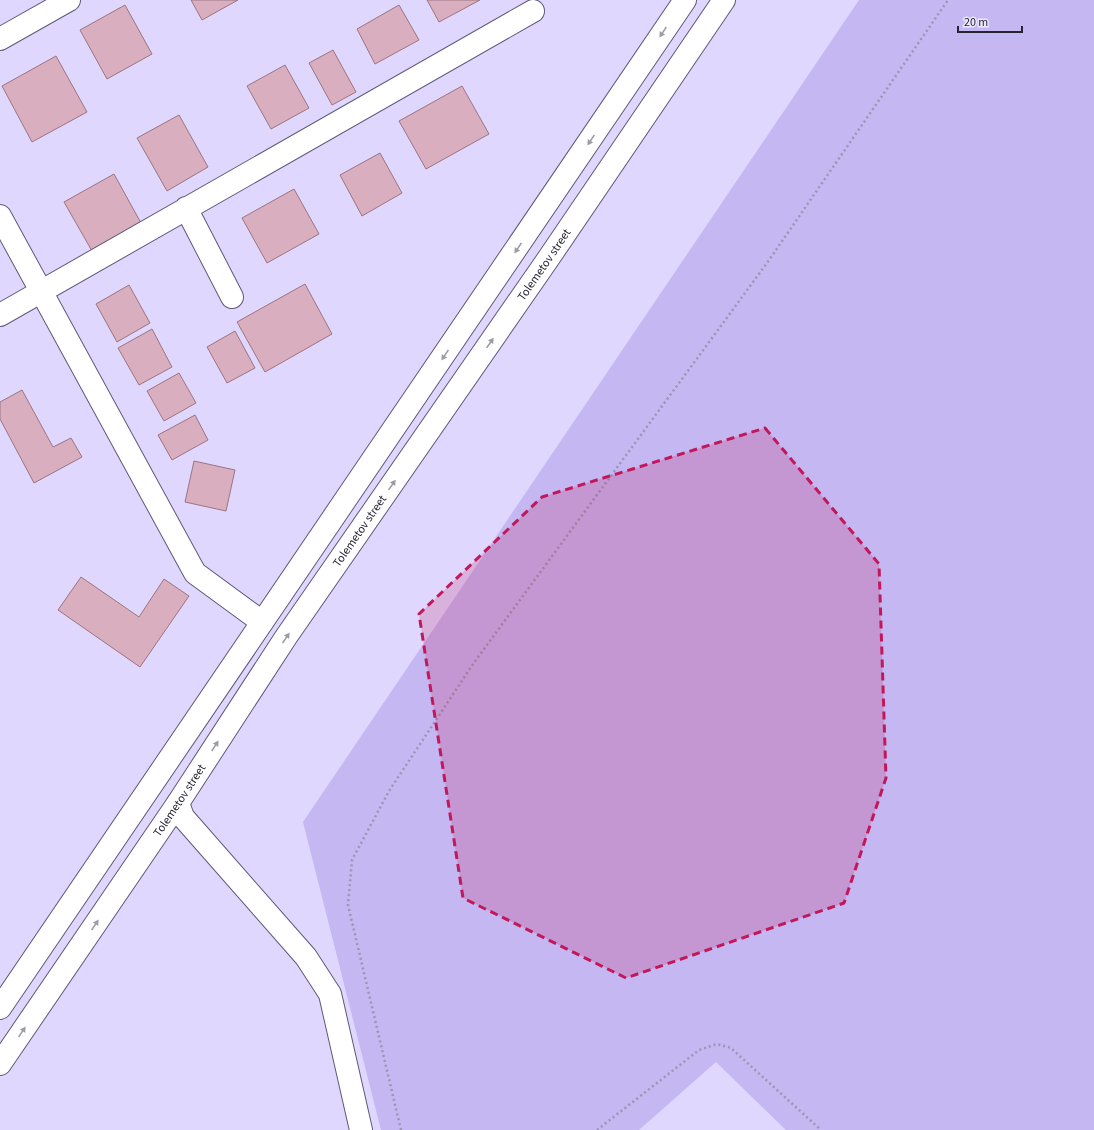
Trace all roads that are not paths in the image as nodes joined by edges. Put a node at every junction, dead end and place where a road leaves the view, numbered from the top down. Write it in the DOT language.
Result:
graph roads {
  1 [pos="69,0"];
  2 [pos="685,0"];
  3 [pos="724,0"];
  4 [pos="533,11"];
  5 [pos="0,39"];
  6 [pos="186,208"];
  7 [pos="0,216"];
  8 [pos="41,291"];
  9 [pos="232,297"];
  10 [pos="0,315"];
  11 [pos="262,622"];
  12 [pos="178,803"];
  13 [pos="0,1008"];
  14 [pos="0,1064"];
  15 [pos="361,1130"];
  1 -- 5 [label="main road"];
  2 -- 11 [label="main road, one-way"];
  12 -- 3 [label="main road, Tolemetov street, one-way"];
  4 -- 6 [label="main road"];
  6 -- 8 [label="main road"];
  6 -- 9 [label="main road"];
  7 -- 8 [label="main road"];
  8 -- 10 [label="main road"];
  8 -- 11 [label="main road"];
  11 -- 13 [label="main road"];
  14 -- 12 [label="main road, Tolemetov street, one-way"];
  12 -- 15 [label="main road"];
}
